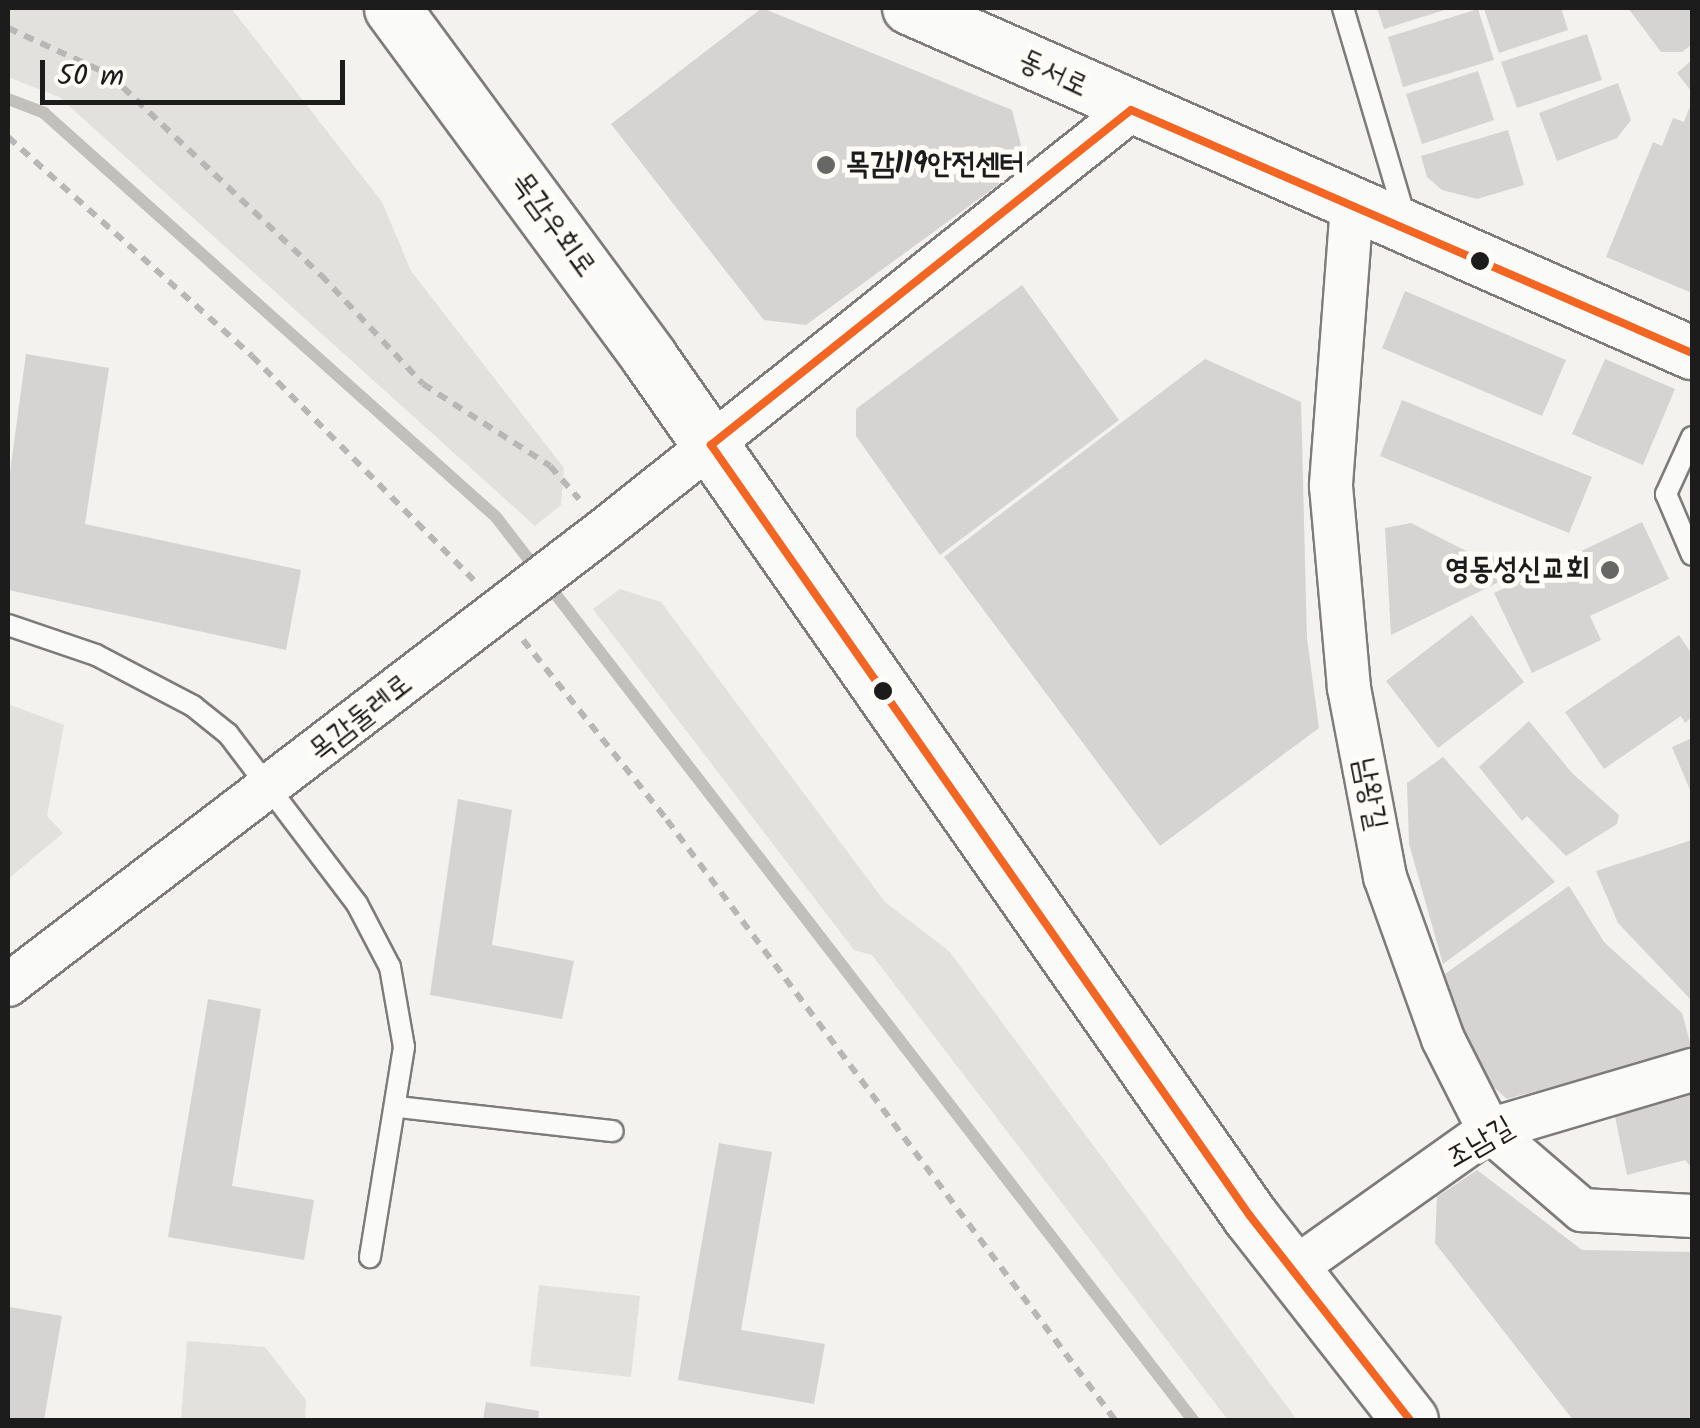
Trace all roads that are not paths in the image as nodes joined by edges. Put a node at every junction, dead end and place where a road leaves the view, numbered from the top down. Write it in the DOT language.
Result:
graph roads {
  1 [pos="909,8"];
  2 [pos="1343,8"];
  3 [pos="404,14"];
  4 [pos="1130,110"];
  5 [pos="1352,205"];
  6 [pos="1410,232"];
  7 [pos="1692,352"];
  8 [pos="1692,436"];
  9 [pos="711,446"];
  10 [pos="1692,555"];
  11 [pos="8,625"];
  12 [pos="273,787"];
  13 [pos="8,986"];
  14 [pos="1692,1070"];
  15 [pos="398,1107"];
  16 [pos="612,1130"];
  17 [pos="1489,1130"];
  18 [pos="1692,1216"];
  19 [pos="370,1257"];
  20 [pos="1292,1270"];
  21 [pos="1410,1420"];
  1 -- 4 [label="street, 동서로"];
  2 -- 6 [label="lane"];
  3 -- 9 [label="main road, 목감우회로"];
  4 -- 5 [label="street, 동서로"];
  4 -- 9 [label="street"];
  5 -- 6 [label="street, 동서로"];
  5 -- 17 [label="street, 남왕길"];
  6 -- 7 [label="street, 동서로"];
  8 -- 10 [label="lane"];
  9 -- 12 [label="street, 목감둘레로"];
  9 -- 20 [label="main road, 목감우회로"];
  11 -- 12 [label="lane"];
  12 -- 13 [label="street, 목감둘레로"];
  12 -- 15 [label="lane"];
  14 -- 17 [label="street, 조남길"];
  15 -- 16 [label="lane"];
  15 -- 19 [label="lane"];
  17 -- 18 [label="street, 남왕길"];
  17 -- 20 [label="street, 조남길"];
  20 -- 21 [label="main road, 목감우회로"];
}
